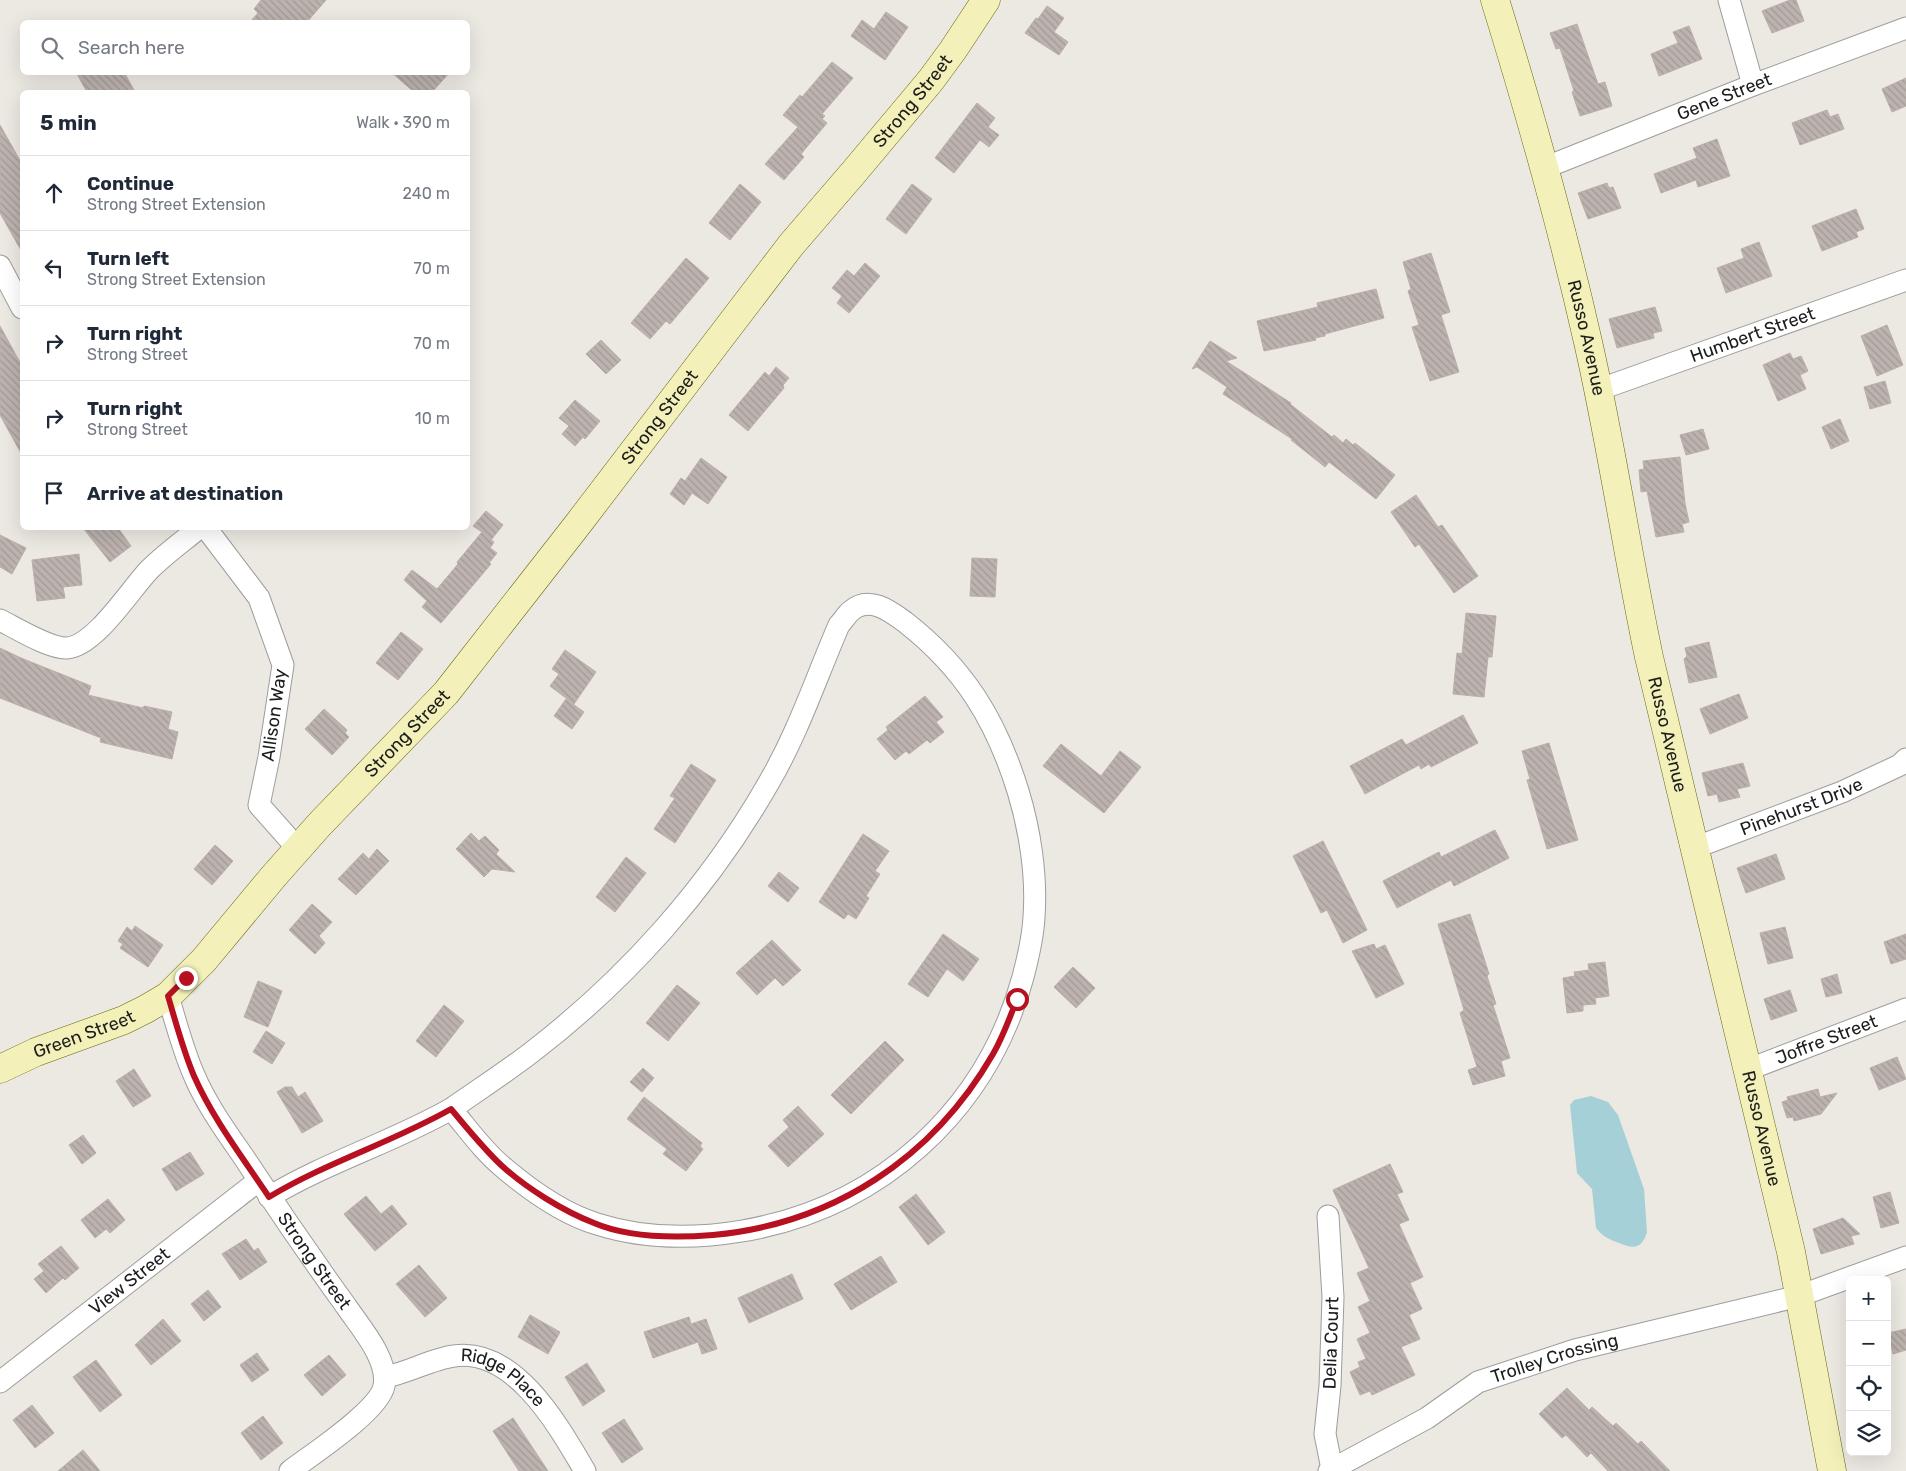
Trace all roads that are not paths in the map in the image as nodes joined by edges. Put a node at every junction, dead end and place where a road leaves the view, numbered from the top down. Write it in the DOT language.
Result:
graph roads {
  1 [pos="986,0"];
  2 [pos="1495,0"];
  3 [pos="1729,0"];
  4 [pos="1906,28"];
  5 [pos="1754,85"];
  6 [pos="1544,168"];
  7 [pos="0,266"];
  8 [pos="1906,280"];
  9 [pos="20,304"];
  10 [pos="1598,390"];
  11 [pos="197,530"];
  12 [pos="208,530"];
  13 [pos="0,620"];
  14 [pos="1906,759"];
  15 [pos="1694,848"];
  16 [pos="298,849"];
  17 [pos="168,996"];
  18 [pos="1906,1009"];
  19 [pos="0,1069"];
  20 [pos="1747,1070"];
  21 [pos="451,1109"];
  22 [pos="264,1189"];
  23 [pos="1328,1216"];
  24 [pos="1906,1257"];
  25 [pos="1799,1296"];
  26 [pos="385,1378"];
  27 [pos="0,1382"];
  28 [pos="1330,1470"];
  29 [pos="290,1471"];
  30 [pos="585,1471"];
  31 [pos="1832,1471"];
  1 -- 16 [label="street, Strong Street"];
  2 -- 6 [label="street, Russo Avenue"];
  3 -- 5 [label="street"];
  4 -- 5 [label="street, Gene Street"];
  5 -- 6 [label="street, Gene Street"];
  6 -- 10 [label="street, Russo Avenue"];
  7 -- 9 [label="street"];
  8 -- 10 [label="street, Humbert Street"];
  10 -- 15 [label="street, Russo Avenue"];
  11 -- 13 [label="street"];
  12 -- 16 [label="street, Allison Way"];
  14 -- 15 [label="street, Pinehurst Drive"];
  15 -- 20 [label="street, Russo Avenue"];
  16 -- 17 [label="street, Strong Street"];
  17 -- 19 [label="street, Green Street"];
  17 -- 22 [label="street, Strong Street"];
  18 -- 20 [label="street, Joffre Street"];
  20 -- 25 [label="street, Russo Avenue"];
  21 -- 21 [label="street, View Street"];
  21 -- 22 [label="street, View Street"];
  22 -- 26 [label="street, Strong Street"];
  22 -- 27 [label="street, View Street"];
  23 -- 28 [label="street, Delia Court"];
  24 -- 25 [label="street, Trolley Crossing"];
  25 -- 28 [label="street, Trolley Crossing"];
  25 -- 31 [label="street, Russo Avenue"];
  26 -- 29 [label="street"];
  26 -- 30 [label="street, Ridge Place"];
}
